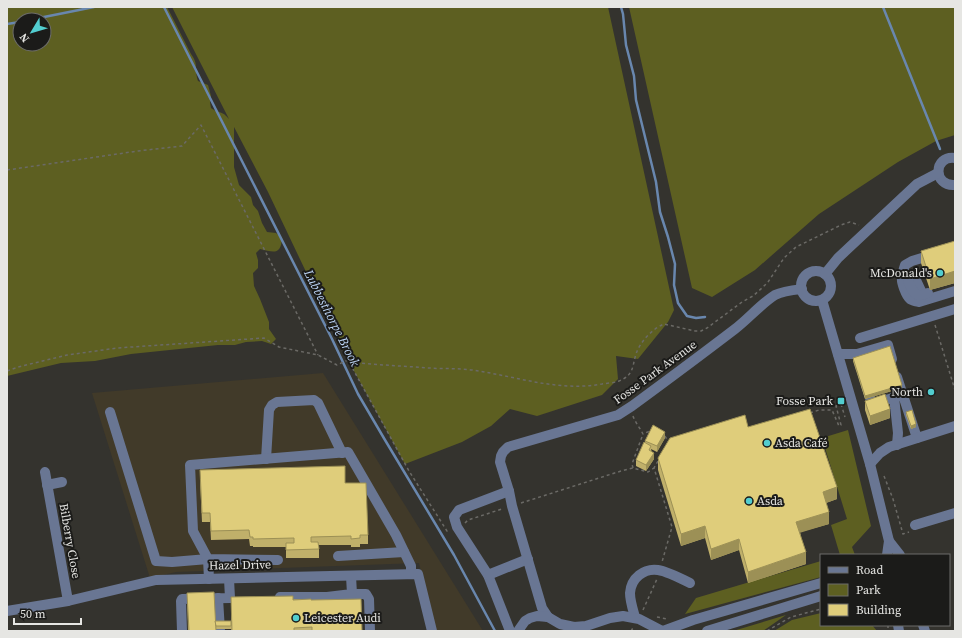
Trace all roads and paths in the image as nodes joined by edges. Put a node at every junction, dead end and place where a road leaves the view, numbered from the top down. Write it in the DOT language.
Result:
graph roads {
  1 [pos="955,158"];
  2 [pos="7,170"];
  3 [pos="938,173"];
  4 [pos="955,185"];
  5 [pos="867,231"];
  6 [pos="955,248"];
  7 [pos="922,264"];
  8 [pos="824,274"];
  9 [pos="955,286"];
  10 [pos="802,289"];
  11 [pos="955,291"];
  12 [pos="822,300"];
  13 [pos="955,309"];
  14 [pos="932,316"];
  15 [pos="885,330"];
  16 [pos="860,338"];
  17 [pos="888,345"];
  18 [pos="318,354"];
  19 [pos="838,354"];
  20 [pos="350,362"];
  21 [pos="7,371"];
  22 [pos="864,375"];
  23 [pos="955,390"];
  24 [pos="898,396"];
  25 [pos="851,400"];
  26 [pos="632,406"];
  27 [pos="110,412"];
  28 [pos="805,415"];
  29 [pos="955,426"];
  30 [pos="654,430"];
  31 [pos="664,433"];
  32 [pos="643,434"];
  33 [pos="917,438"];
  34 [pos="667,445"];
  35 [pos="897,445"];
  36 [pos="342,453"];
  37 [pos="660,457"];
  38 [pos="266,459"];
  39 [pos="870,464"];
  40 [pos="633,468"];
  41 [pos="654,468"];
  42 [pos="45,472"];
  43 [pos="882,472"];
  44 [pos="62,482"];
  45 [pos="47,485"];
  46 [pos="509,492"];
  47 [pos="512,506"];
  48 [pos="955,513"];
  49 [pos="458,529"];
  50 [pos="912,529"];
  51 [pos="889,541"];
  52 [pos="404,552"];
  53 [pos="887,554"];
  54 [pos="899,554"];
  55 [pos="338,556"];
  56 [pos="208,559"];
  57 [pos="528,559"];
  58 [pos="278,560"];
  59 [pos="660,570"];
  60 [pos="411,574"];
  61 [pos="488,575"];
  62 [pos="351,576"];
  63 [pos="208,579"];
  64 [pos="229,579"];
  65 [pos="690,583"];
  66 [pos="820,583"];
  67 [pos="352,594"];
  68 [pos="820,596"];
  69 [pos="218,598"];
  70 [pos="267,598"];
  71 [pos="68,600"];
  72 [pos="820,609"];
  73 [pos="7,611"];
  74 [pos="648,613"];
  75 [pos="639,615"];
  76 [pos="653,616"];
  77 [pos="548,617"];
  78 [pos="670,620"];
  79 [pos="182,631"];
  80 [pos="220,631"];
  81 [pos="370,631"];
  82 [pos="432,631"];
  83 [pos="510,631"];
  84 [pos="518,631"];
  85 [pos="631,631"];
  86 [pos="662,631"];
  87 [pos="707,631"];
  88 [pos="767,631"];
  1 -- 3 [label="street"];
  2 -- 18 [label="path"];
  3 -- 4 [label="street"];
  3 -- 5 [label="street"];
  5 -- 8 [label="street"];
  5 -- 20 [label="path"];
  6 -- 11 [label="street"];
  7 -- 9 [label="street"];
  8 -- 10 [label="street"];
  8 -- 12 [label="street"];
  10 -- 12 [label="street"];
  10 -- 26 [label="street, Fosse Park Avenue"];
  12 -- 19 [label="street"];
  13 -- 14 [label="street"];
  14 -- 15 [label="street"];
  14 -- 23 [label="path"];
  15 -- 16 [label="street"];
  15 -- 17 [label="street"];
  17 -- 19 [label="street"];
  17 -- 24 [label="street"];
  18 -- 20 [label="path"];
  18 -- 21 [label="path"];
  19 -- 25 [label="street"];
  20 -- 49 [label="path"];
  22 -- 24 [label="street"];
  24 -- 33 [label="street"];
  24 -- 35 [label="street"];
  25 -- 28 [label="path"];
  25 -- 39 [label="street"];
  26 -- 32 [label="path"];
  26 -- 46 [label="street, Fosse Park Avenue"];
  27 -- 56 [label="street"];
  29 -- 33 [label="street"];
  30 -- 32 [label="path"];
  31 -- 34 [label="path"];
  32 -- 40 [label="path"];
  33 -- 35 [label="street"];
  35 -- 39 [label="street"];
  36 -- 38 [label="street"];
  36 -- 38 [label="street"];
  36 -- 52 [label="street"];
  37 -- 41 [label="path"];
  38 -- 56 [label="street"];
  39 -- 51 [label="street"];
  40 -- 41 [label="path"];
  40 -- 47 [label="path"];
  41 -- 59 [label="path"];
  42 -- 45 [label="street, Bilberry Close"];
  43 -- 50 [label="path"];
  44 -- 45 [label="street"];
  45 -- 71 [label="street, Bilberry Close"];
  46 -- 47 [label="street, Fosse Park Avenue"];
  46 -- 49 [label="street"];
  47 -- 49 [label="path"];
  47 -- 57 [label="street, Fosse Park Avenue"];
  48 -- 50 [label="street"];
  49 -- 61 [label="street"];
  51 -- 53 [label="street"];
  51 -- 54 [label="street"];
  52 -- 55 [label="street"];
  52 -- 60 [label="street"];
  56 -- 58 [label="street"];
  56 -- 63 [label="street"];
  57 -- 61 [label="street"];
  57 -- 77 [label="street, Fosse Park Avenue"];
  59 -- 65 [label="street"];
  59 -- 75 [label="path"];
  59 -- 75 [label="street"];
  60 -- 62 [label="street, Hazel Drive"];
  60 -- 82 [label="street"];
  61 -- 83 [label="street"];
  62 -- 64 [label="street, Hazel Drive"];
  62 -- 67 [label="street"];
  63 -- 64 [label="street, Hazel Drive"];
  63 -- 71 [label="street, Hazel Drive"];
  64 -- 69 [label="street"];
  66 -- 86 [label="street"];
  67 -- 70 [label="street"];
  67 -- 81 [label="street"];
  68 -- 87 [label="street"];
  69 -- 79 [label="street"];
  69 -- 80 [label="street"];
  71 -- 73 [label="street, Hazel Drive"];
  72 -- 88 [label="path"];
  74 -- 75 [label="path"];
  75 -- 77 [label="street"];
  75 -- 85 [label="path"];
  75 -- 86 [label="street"];
  76 -- 78 [label="path"];
  77 -- 84 [label="street"];
}
